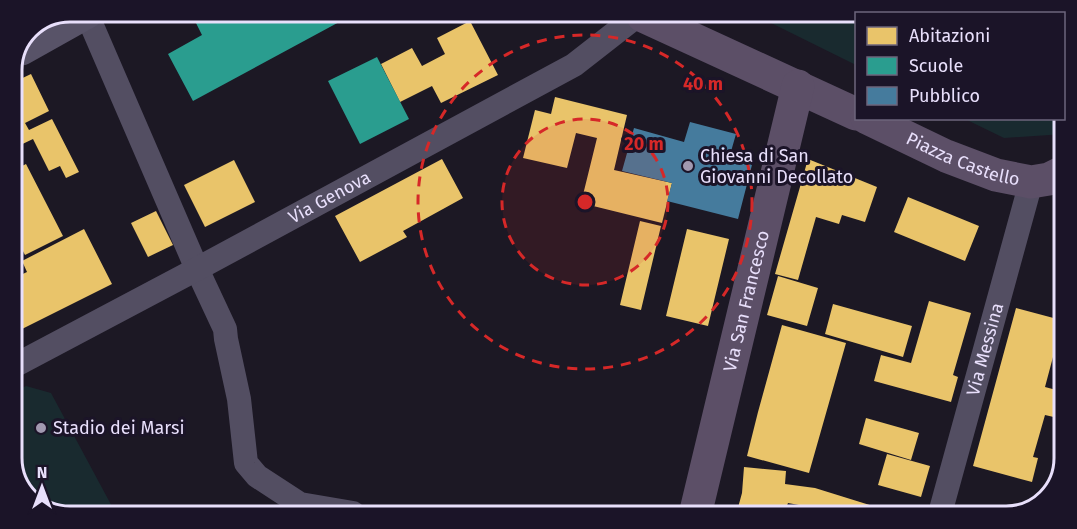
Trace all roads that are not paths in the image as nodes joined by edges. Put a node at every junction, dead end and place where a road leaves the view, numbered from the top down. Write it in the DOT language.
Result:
graph roads {
  1 [pos="68,22"];
  2 [pos="90,22"];
  3 [pos="629,22"];
  4 [pos="656,22"];
  5 [pos="32,43"];
  6 [pos="798,86"];
  7 [pos="855,114"];
  8 [pos="871,120"];
  9 [pos="1052,182"];
  10 [pos="197,269"];
  11 [pos="23,361"];
  12 [pos="312,506"];
  13 [pos="697,506"];
  14 [pos="943,506"];
  1 -- 5 [label="main road"];
  2 -- 10 [label="street"];
  3 -- 10 [label="street, Via Genova"];
  4 -- 6 [label="main road"];
  6 -- 7 [label="main road"];
  6 -- 13 [label="main road, Via San Francesco"];
  8 -- 9 [label="main road, Piazza Castello"];
  9 -- 14 [label="street, Via Messina"];
  10 -- 11 [label="street, Via Genova"];
  10 -- 12 [label="street"];
}
